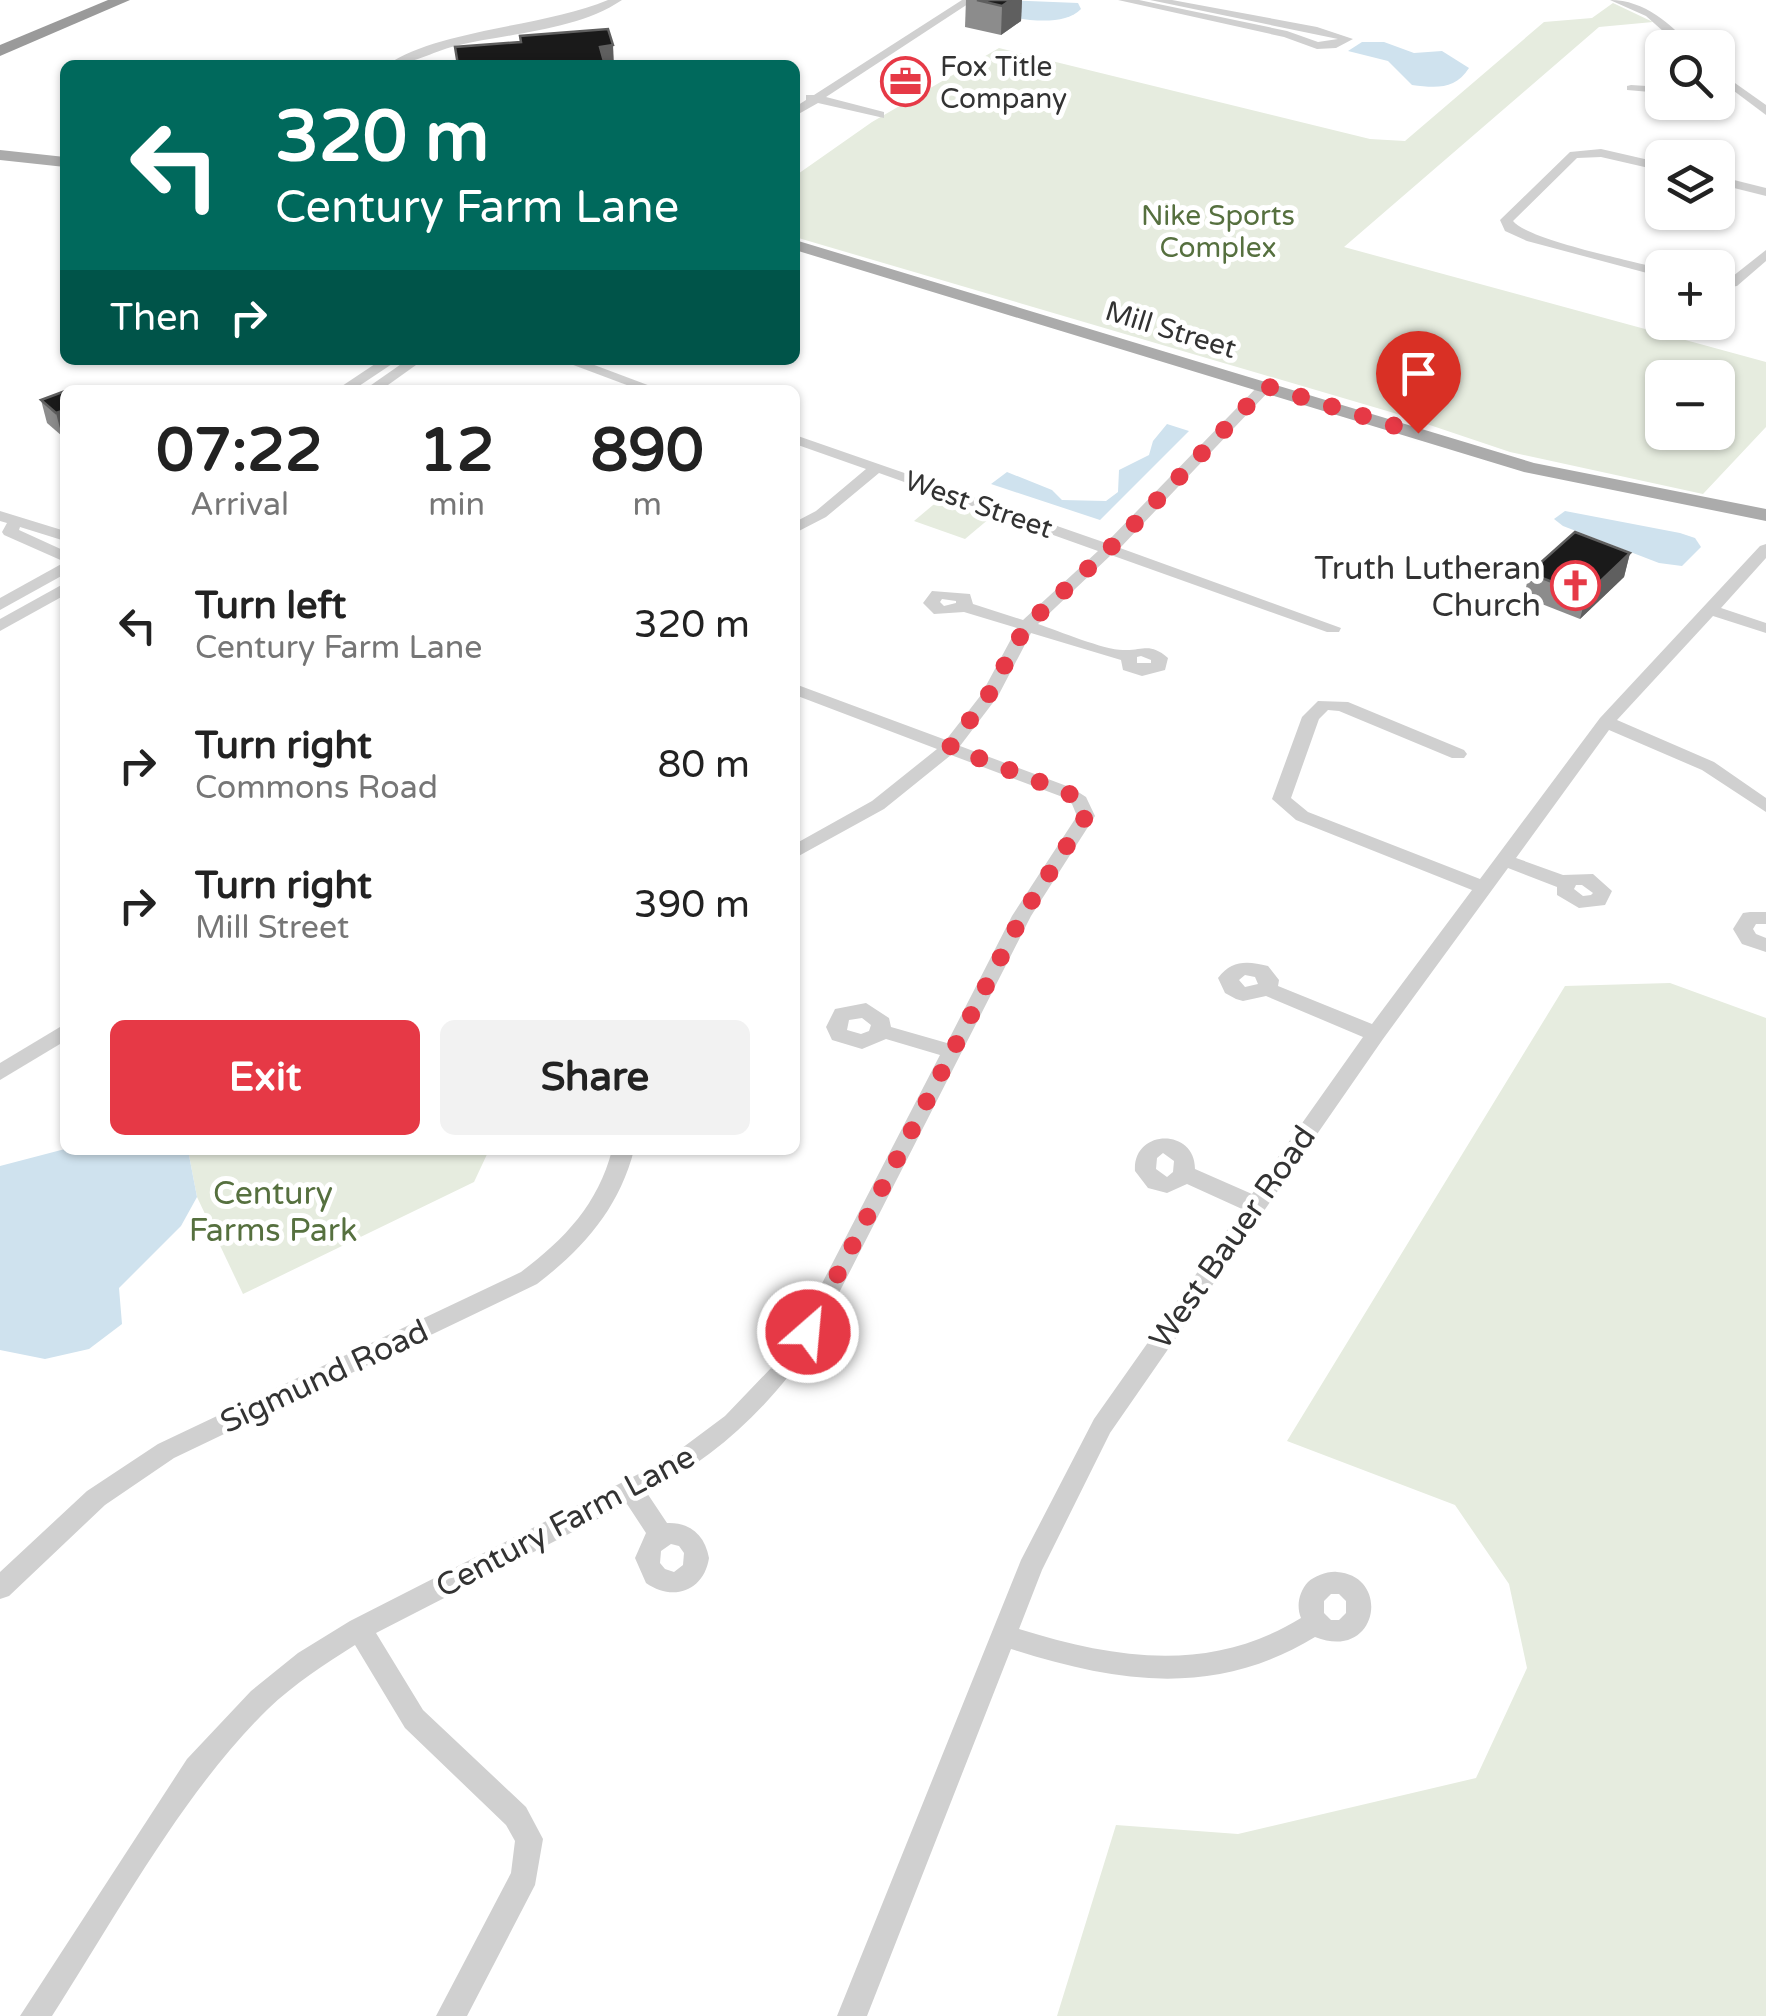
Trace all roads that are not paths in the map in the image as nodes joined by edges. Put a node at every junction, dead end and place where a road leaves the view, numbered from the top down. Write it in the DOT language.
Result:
graph roads {
  1 [pos="88,0"];
  2 [pos="122,0"];
  3 [pos="617,0"];
  4 [pos="637,0"];
  5 [pos="950,0"];
  6 [pos="970,0"];
  7 [pos="1124,0"];
  8 [pos="1155,0"];
  9 [pos="1615,0"];
  10 [pos="1668,30"];
  11 [pos="0,37"];
  12 [pos="0,52"];
  13 [pos="406,60"];
  14 [pos="429,60"];
  15 [pos="1631,88"];
  16 [pos="1645,89"];
  17 [pos="1735,93"];
  18 [pos="800,94"];
  19 [pos="800,97"];
  20 [pos="816,98"];
  21 [pos="800,109"];
  22 [pos="1766,111"];
  23 [pos="880,114"];
  24 [pos="0,155"];
  25 [pos="60,161"];
  26 [pos="1645,164"];
  27 [pos="1735,184"];
  28 [pos="1766,192"];
  29 [pos="800,246"];
  30 [pos="1766,254"];
  31 [pos="1645,268"];
  32 [pos="1735,281"];
  33 [pos="382,365"];
  34 [pos="408,365"];
  35 [pos="582,365"];
  36 [pos="351,385"];
  37 [pos="378,385"];
  38 [pos="640,385"];
  39 [pos="1266,386"];
  40 [pos="800,442"];
  41 [pos="876,468"];
  42 [pos="1766,515"];
  43 [pos="7,520"];
  44 [pos="800,525"];
  45 [pos="60,534"];
  46 [pos="1110,549"];
  47 [pos="1766,549"];
  48 [pos="60,555"];
  49 [pos="60,570"];
  50 [pos="60,591"];
  51 [pos="0,605"];
  52 [pos="966,607"];
  53 [pos="1708,609"];
  54 [pos="0,626"];
  55 [pos="1026,626"];
  56 [pos="1333,628"];
  57 [pos="1766,628"];
  58 [pos="1127,657"];
  59 [pos="800,690"];
  60 [pos="1606,722"];
  61 [pos="950,747"];
  62 [pos="1458,754"];
  63 [pos="1762,797"];
  64 [pos="800,849"];
  65 [pos="1506,861"];
  66 [pos="1566,883"];
  67 [pos="1486,888"];
  68 [pos="1766,918"];
  69 [pos="1766,945"];
  70 [pos="1267,989"];
  71 [pos="881,1032"];
  72 [pos="60,1034"];
  73 [pos="1376,1034"];
  74 [pos="952,1050"];
  75 [pos="0,1073"];
  76 [pos="621,1155"];
  77 [pos="1186,1174"];
  78 [pos="1254,1205"];
  79 [pos="632,1491"];
  80 [pos="662,1537"];
  81 [pos="0,1588"];
  82 [pos="1317,1622"];
  83 [pos="358,1629"];
  84 [pos="1002,1635"];
  85 [pos="35,2016"];
  86 [pos="451,2016"];
  87 [pos="852,2016"];
  1 -- 11 [label="highway"];
  2 -- 12 [label="highway"];
  3 -- 13 [label="street"];
  4 -- 14 [label="street"];
  5 -- 18 [label="street"];
  6 -- 20 [label="street"];
  7 -- 8 [label="street"];
  9 -- 10 [label="street"];
  15 -- 16 [label="street"];
  17 -- 22 [label="street"];
  19 -- 20 [label="street"];
  20 -- 21 [label="street"];
  20 -- 23 [label="street"];
  24 -- 25 [label="main road"];
  26 -- 31 [label="street"];
  27 -- 28 [label="street"];
  29 -- 39 [label="main road, Mill Street"];
  30 -- 32 [label="street"];
  33 -- 36 [label="street"];
  34 -- 37 [label="street"];
  35 -- 38 [label="street"];
  39 -- 42 [label="main road, Mill Street"];
  39 -- 46 [label="street"];
  40 -- 41 [label="street, West Street"];
  41 -- 44 [label="street"];
  41 -- 46 [label="street, West Street"];
  43 -- 45 [label="street"];
  43 -- 48 [label="street"];
  46 -- 55 [label="street"];
  46 -- 56 [label="street, West Street"];
  47 -- 53 [label="street, West Bauer Road"];
  49 -- 51 [label="street"];
  50 -- 54 [label="street"];
  52 -- 55 [label="street"];
  53 -- 57 [label="street"];
  53 -- 60 [label="street, West Bauer Road"];
  55 -- 58 [label="street"];
  55 -- 61 [label="street"];
  59 -- 61 [label="street, Century Farm Lane"];
  60 -- 63 [label="street"];
  60 -- 65 [label="street, West Bauer Road"];
  61 -- 64 [label="street"];
  61 -- 74 [label="street, Century Farm Lane"];
  62 -- 67 [label="street"];
  65 -- 66 [label="street"];
  65 -- 67 [label="street, West Bauer Road"];
  67 -- 73 [label="street, West Bauer Road"];
  68 -- 69 [label="street"];
  70 -- 73 [label="street"];
  71 -- 74 [label="street"];
  72 -- 75 [label="street"];
  73 -- 78 [label="street, West Bauer Road"];
  74 -- 79 [label="street, Century Farm Lane"];
  76 -- 81 [label="street, Sigmund Road"];
  77 -- 78 [label="street"];
  78 -- 84 [label="street, West Bauer Road"];
  79 -- 80 [label="street"];
  79 -- 83 [label="street, Century Farm Lane"];
  82 -- 84 [label="street"];
  83 -- 85 [label="street, Century Farm Lane"];
  83 -- 86 [label="street"];
  84 -- 87 [label="street, West Bauer Road"];
}
